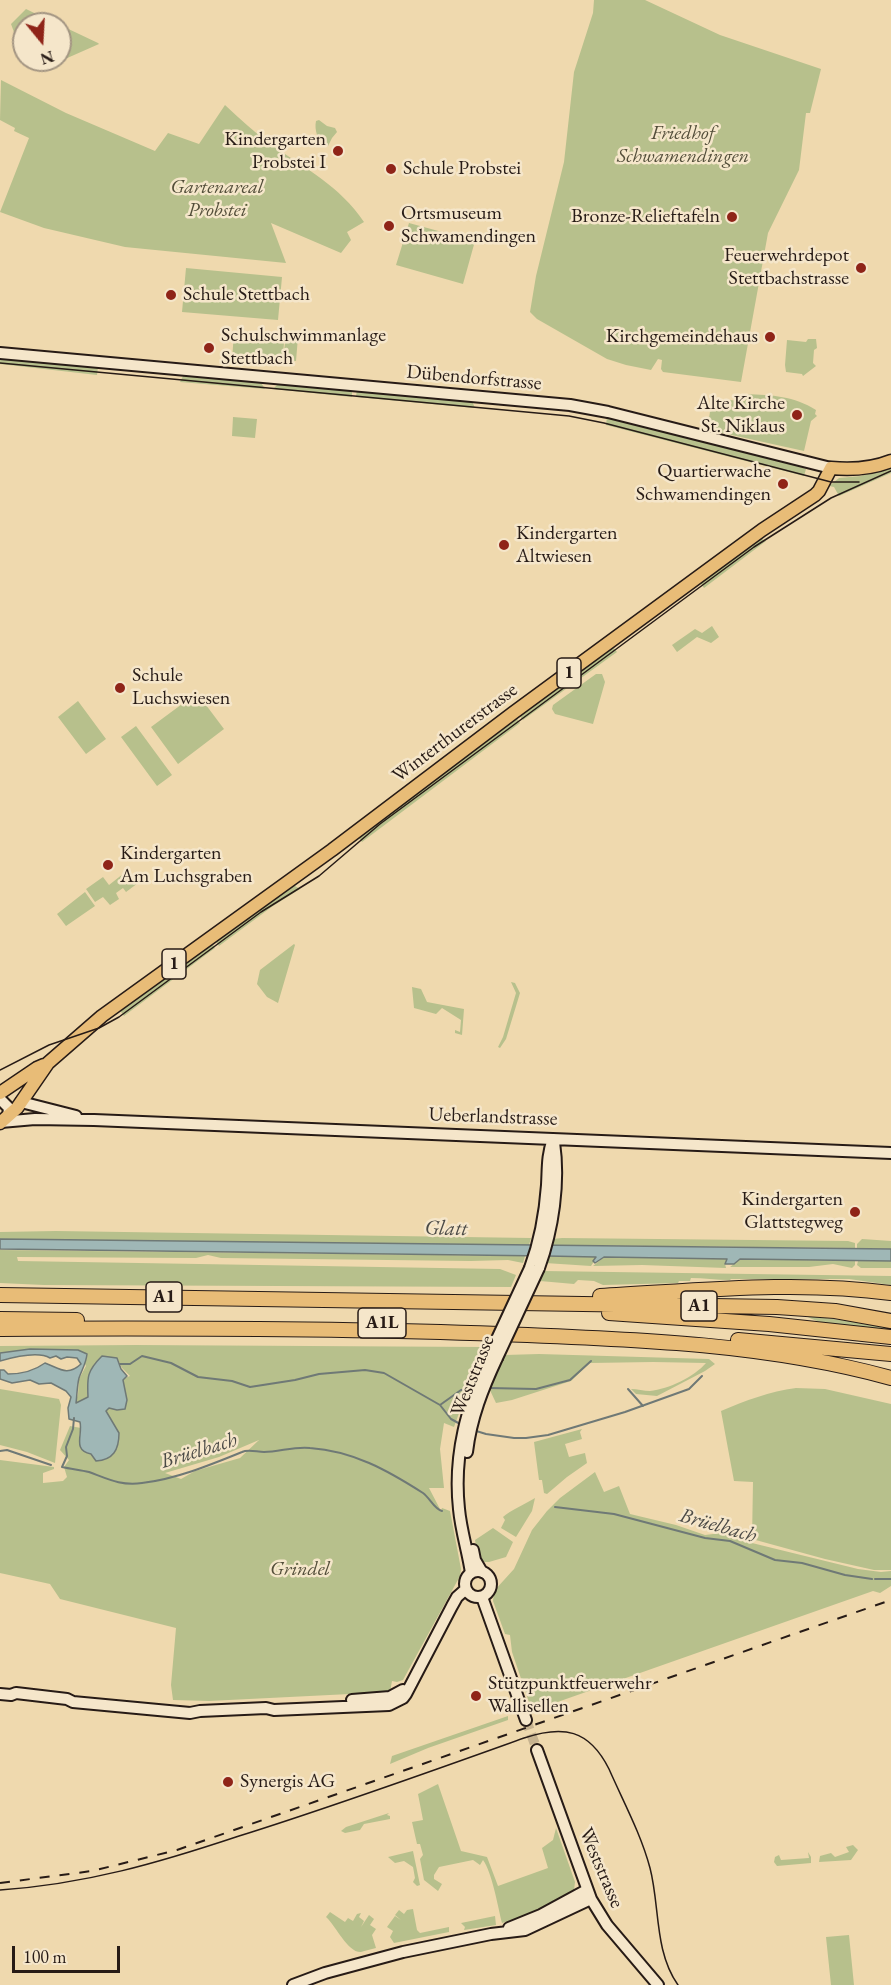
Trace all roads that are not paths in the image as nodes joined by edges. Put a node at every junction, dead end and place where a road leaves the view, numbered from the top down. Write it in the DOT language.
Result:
graph roads {
  1 [pos="0,353"];
  2 [pos="891,461"];
  3 [pos="831,468"];
  4 [pos="48,1063"];
  5 [pos="0,1096"];
  6 [pos="21,1102"];
  7 [pos="94,1120"];
  8 [pos="3,1121"];
  9 [pos="553,1139"];
  10 [pos="891,1153"];
  11 [pos="891,1293"];
  12 [pos="0,1295"];
  13 [pos="486,1302"];
  14 [pos="506,1302"];
  15 [pos="0,1318"];
  16 [pos="891,1321"];
  17 [pos="0,1329"];
  18 [pos="891,1337"];
  19 [pos="891,1354"];
  20 [pos="891,1378"];
  21 [pos="477,1573"];
  22 [pos="466,1589"];
  23 [pos="482,1597"];
  24 [pos="0,1688"];
  25 [pos="16,1693"];
  26 [pos="0,1694"];
  27 [pos="526,1720"];
  28 [pos="537,1750"];
  29 [pos="589,1895"];
  30 [pos="293,1985"];
  31 [pos="658,1985"];
  1 -- 3 [label="main road, Dübendorfstrasse"];
  2 -- 3 [label="main road"];
  3 -- 4 [label="main road, Winterthurerstrasse / 1"];
  4 -- 5 [label="main road, Winterthurerstrasse / 1"];
  4 -- 6 [label="main road, Winterthurerstrasse / 1"];
  5 -- 6 [label="main road"];
  5 -- 8 [label="main road"];
  6 -- 7 [label="main road, Ueberlandstrasse"];
  6 -- 8 [label="main road, 1"];
  7 -- 8 [label="main road, Ueberlandstrasse"];
  7 -- 9 [label="main road, Ueberlandstrasse"];
  9 -- 10 [label="main road, Ueberlandstrasse"];
  9 -- 21 [label="main road, Weststrasse, bridge"];
  11 -- 14 [label="highway"];
  12 -- 13 [label="highway, A1"];
  13 -- 14 [label="highway, A1"];
  13 -- 18 [label="highway"];
  14 -- 16 [label="highway, A1"];
  15 -- 19 [label="highway, A1L"];
  17 -- 20 [label="highway, A1"];
  21 -- 22 [label="main road"];
  21 -- 23 [label="main road, Weststrasse"];
  22 -- 23 [label="main road"];
  22 -- 25 [label="main road"];
  23 -- 27 [label="main road, Weststrasse"];
  24 -- 25 [label="main road"];
  25 -- 26 [label="main road"];
  28 -- 29 [label="main road, Weststrasse"];
  29 -- 30 [label="main road"];
  29 -- 31 [label="main road, Weststrasse"];
}
